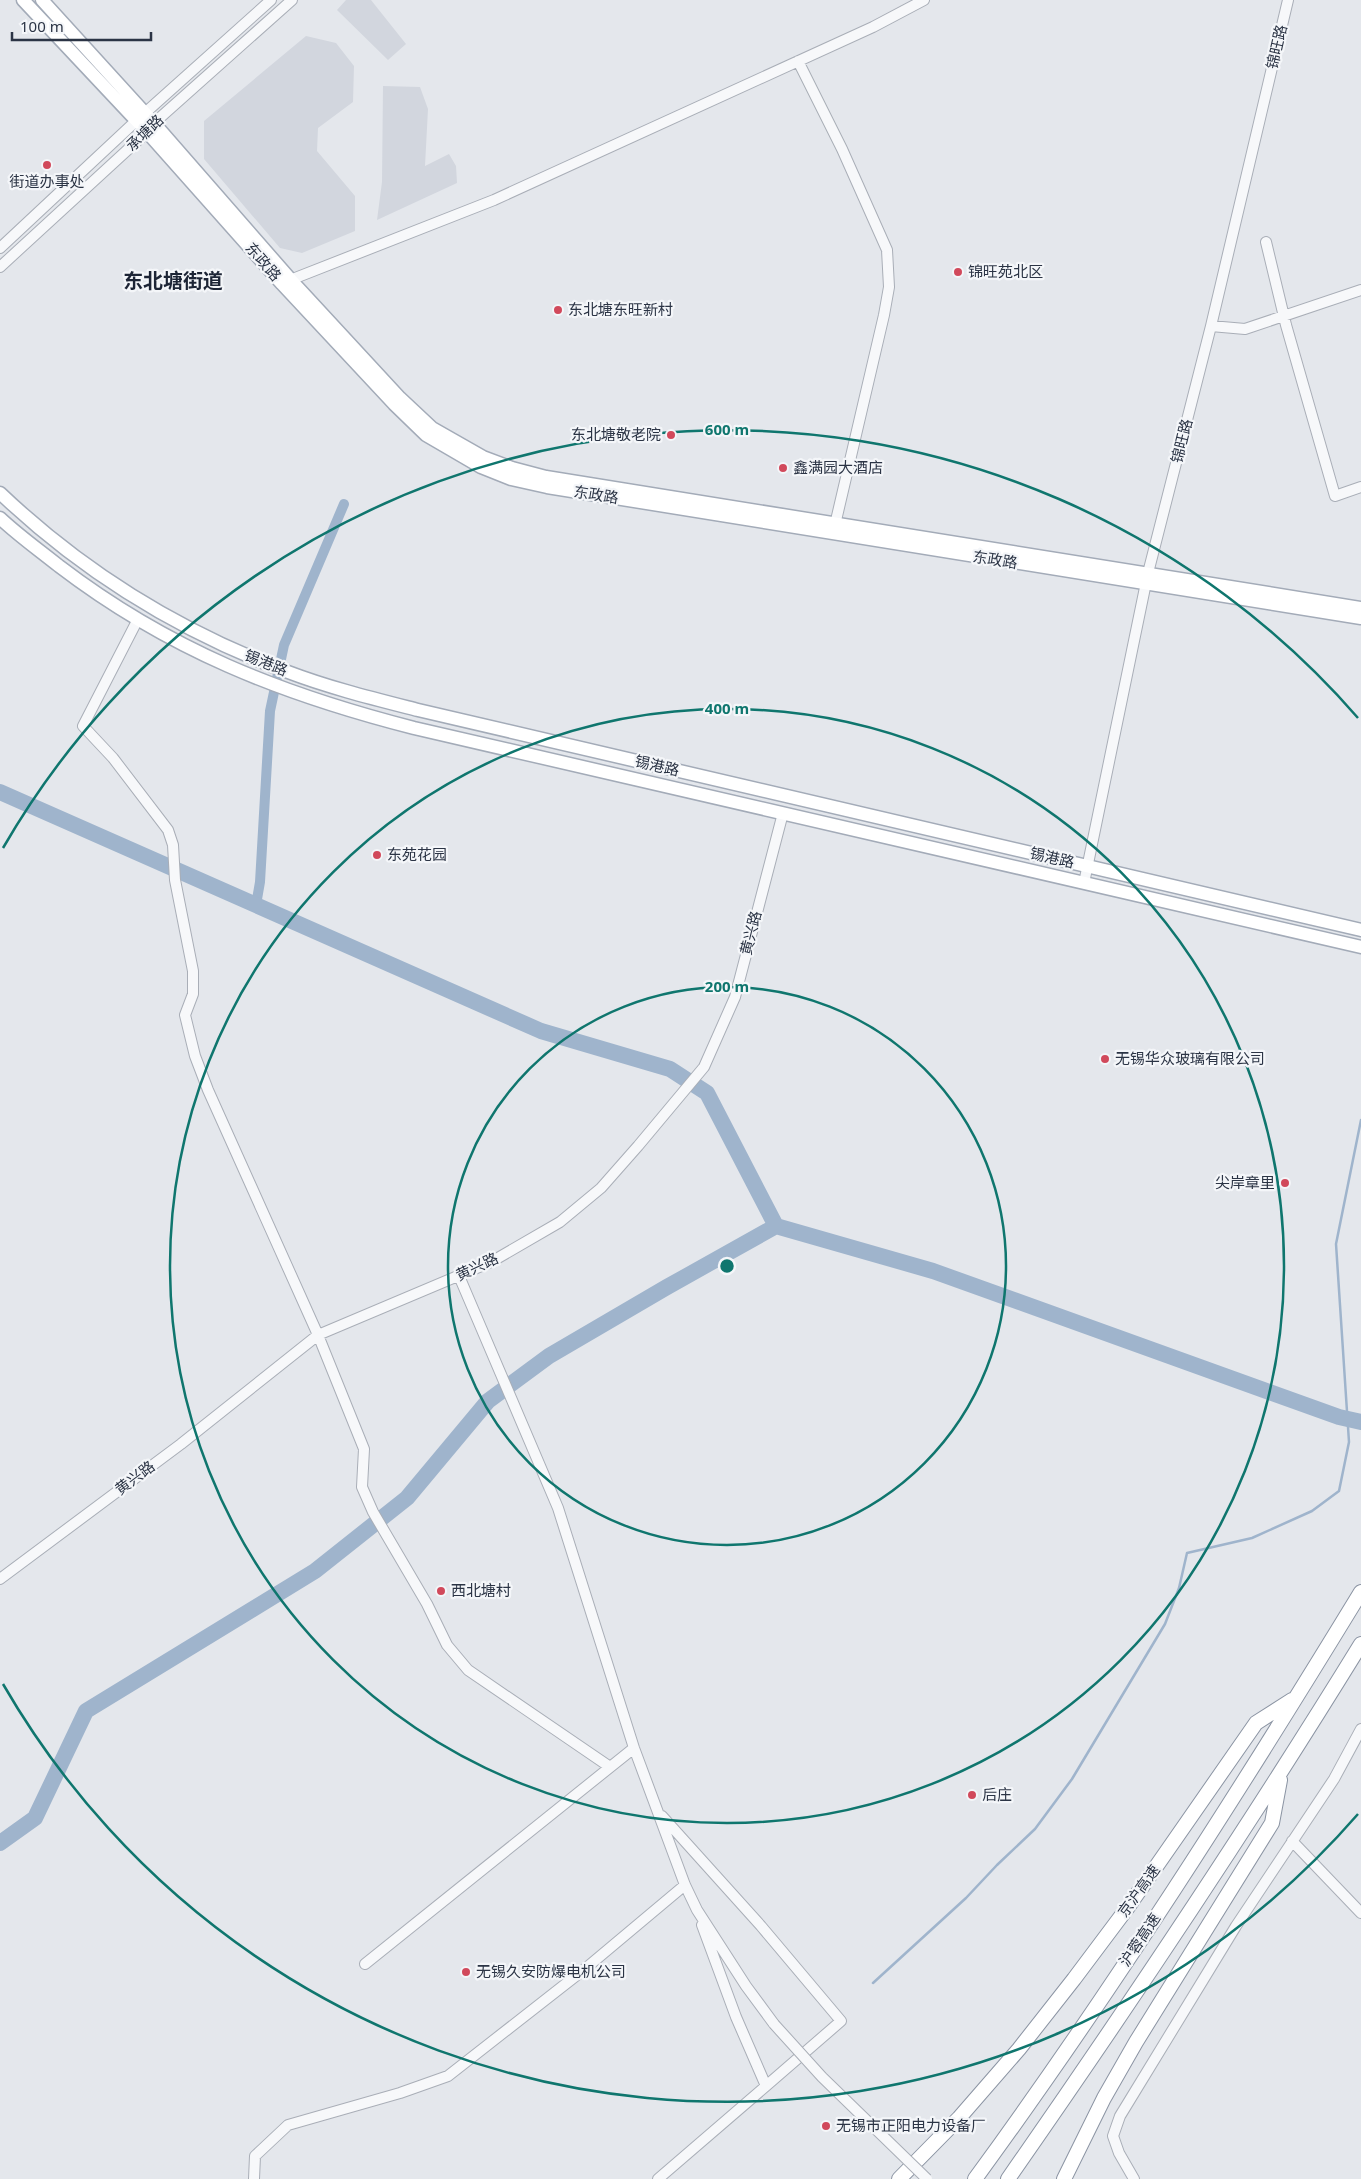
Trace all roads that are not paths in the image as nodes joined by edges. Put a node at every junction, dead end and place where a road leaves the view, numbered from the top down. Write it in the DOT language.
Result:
graph roads {
  1 [pos="23,0"];
  2 [pos="42,0"];
  3 [pos="271,0"];
  4 [pos="292,0"];
  5 [pos="924,0"];
  6 [pos="1288,0"];
  7 [pos="798,60"];
  8 [pos="146,122"];
  9 [pos="1266,242"];
  10 [pos="0,248"];
  11 [pos="0,267"];
  12 [pos="287,282"];
  13 [pos="1361,290"];
  14 [pos="1284,316"];
  15 [pos="1212,326"];
  16 [pos="1361,488"];
  17 [pos="0,493"];
  18 [pos="0,518"];
  19 [pos="834,528"];
  20 [pos="1148,578"];
  21 [pos="1361,608"];
  22 [pos="1361,618"];
  23 [pos="137,621"];
  24 [pos="783,813"];
  25 [pos="1088,866"];
  26 [pos="1084,882"];
  27 [pos="1361,930"];
  28 [pos="1361,947"];
  29 [pos="459,1276"];
  30 [pos="318,1336"];
  31 [pos="0,1579"];
  32 [pos="1361,1592"];
  33 [pos="1361,1644"];
  34 [pos="1297,1696"];
  35 [pos="1361,1729"];
  36 [pos="634,1748"];
  37 [pos="610,1767"];
  38 [pos="1281,1772"];
  39 [pos="658,1811"];
  40 [pos="1292,1841"];
  41 [pos="685,1885"];
  42 [pos="697,1910"];
  43 [pos="1361,1913"];
  44 [pos="364,1964"];
  45 [pos="766,2086"];
  46 [pos="254,2179"];
  47 [pos="658,2179"];
  48 [pos="899,2179"];
  49 [pos="927,2179"];
  50 [pos="976,2179"];
  51 [pos="1008,2179"];
  52 [pos="1064,2179"];
  53 [pos="1134,2179"];
  1 -- 8 [label="main road, 东政路"];
  2 -- 8 [label="main road, 东政路"];
  3 -- 8 [label="street, 承塘路"];
  4 -- 8 [label="street, 承塘路"];
  5 -- 7 [label="street"];
  6 -- 15 [label="street, 锦旺路"];
  7 -- 12 [label="street"];
  7 -- 19 [label="street"];
  8 -- 10 [label="street, 承塘路"];
  8 -- 11 [label="street, 承塘路"];
  8 -- 12 [label="main road, 东政路"];
  9 -- 14 [label="street"];
  12 -- 19 [label="main road, 东政路"];
  13 -- 14 [label="street"];
  14 -- 15 [label="street"];
  14 -- 16 [label="street"];
  15 -- 20 [label="street, 锦旺路"];
  17 -- 25 [label="main road, 锡港路"];
  18 -- 23 [label="main road, 锡港路"];
  19 -- 20 [label="main road, 东政路"];
  20 -- 21 [label="main road, 东政路"];
  20 -- 22 [label="main road, 东政路"];
  20 -- 25 [label="street, 锦旺路"];
  23 -- 24 [label="main road, 锡港路"];
  23 -- 30 [label="street"];
  24 -- 26 [label="main road, 锡港路"];
  24 -- 29 [label="street, 黄兴路"];
  25 -- 26 [label="street, 锦旺路"];
  25 -- 27 [label="main road, 锡港路"];
  26 -- 28 [label="main road, 锡港路"];
  29 -- 30 [label="street, 黄兴路"];
  29 -- 36 [label="street"];
  30 -- 31 [label="street, 黄兴路"];
  30 -- 37 [label="street"];
  32 -- 34 [label="highway, 京沪高速"];
  33 -- 38 [label="highway"];
  34 -- 48 [label="highway, 京沪高速"];
  34 -- 50 [label="highway, 沪蓉高速"];
  35 -- 40 [label="street"];
  36 -- 37 [label="street"];
  36 -- 39 [label="street"];
  37 -- 44 [label="street"];
  38 -- 51 [label="highway, 沪蓉高速"];
  38 -- 52 [label="highway"];
  39 -- 41 [label="street"];
  39 -- 45 [label="street"];
  40 -- 43 [label="street"];
  40 -- 53 [label="street"];
  41 -- 42 [label="street"];
  41 -- 46 [label="street"];
  42 -- 45 [label="street"];
  42 -- 49 [label="street, bridge"];
  45 -- 47 [label="street"];
}
